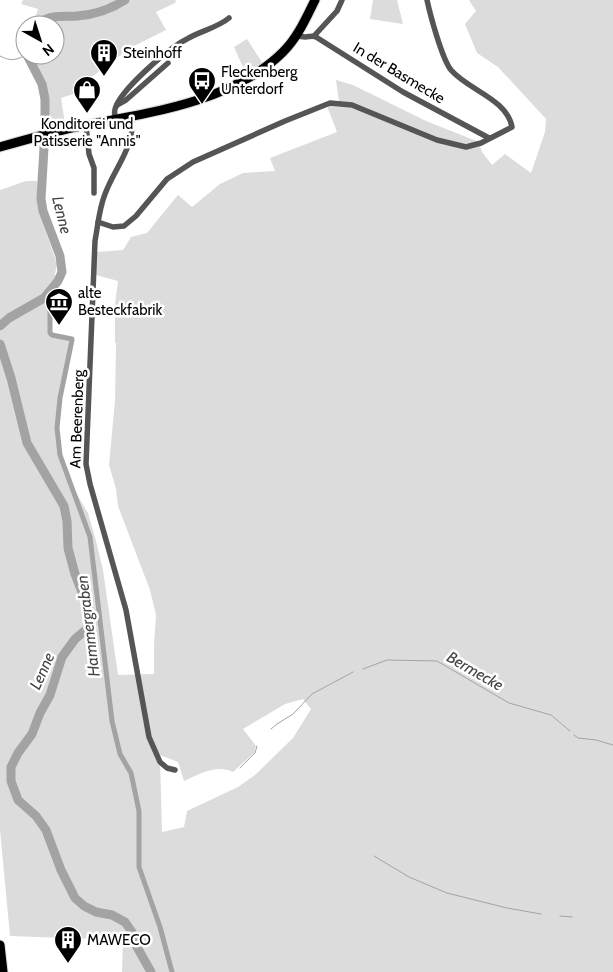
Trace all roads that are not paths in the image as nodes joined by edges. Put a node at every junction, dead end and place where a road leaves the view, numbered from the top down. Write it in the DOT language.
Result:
graph roads {
  1 [pos="314,0"];
  2 [pos="342,0"];
  3 [pos="428,0"];
  4 [pos="229,18"];
  5 [pos="297,35"];
  6 [pos="314,36"];
  7 [pos="168,63"];
  8 [pos="117,104"];
  9 [pos="132,117"];
  10 [pos="116,120"];
  11 [pos="86,125"];
  12 [pos="489,138"];
  13 [pos="0,147"];
  14 [pos="94,190"];
  15 [pos="98,222"];
  16 [pos="175,770"];
  17 [pos="0,945"];
  18 [pos="3,972"];
  1 -- 5 [label="main road"];
  2 -- 6 [label="street"];
  3 -- 12 [label="street"];
  4 -- 8 [label="street"];
  5 -- 6 [label="street, In der Basmecke"];
  5 -- 9 [label="main road"];
  6 -- 12 [label="street, In der Basmecke"];
  7 -- 8 [label="street"];
  8 -- 10 [label="street"];
  9 -- 10 [label="main road"];
  9 -- 15 [label="street, Am Beerenberg"];
  10 -- 11 [label="main road"];
  11 -- 13 [label="main road"];
  11 -- 14 [label="street"];
  12 -- 15 [label="street"];
  15 -- 16 [label="street, Am Beerenberg"];
  17 -- 18 [label="main road"];
}
